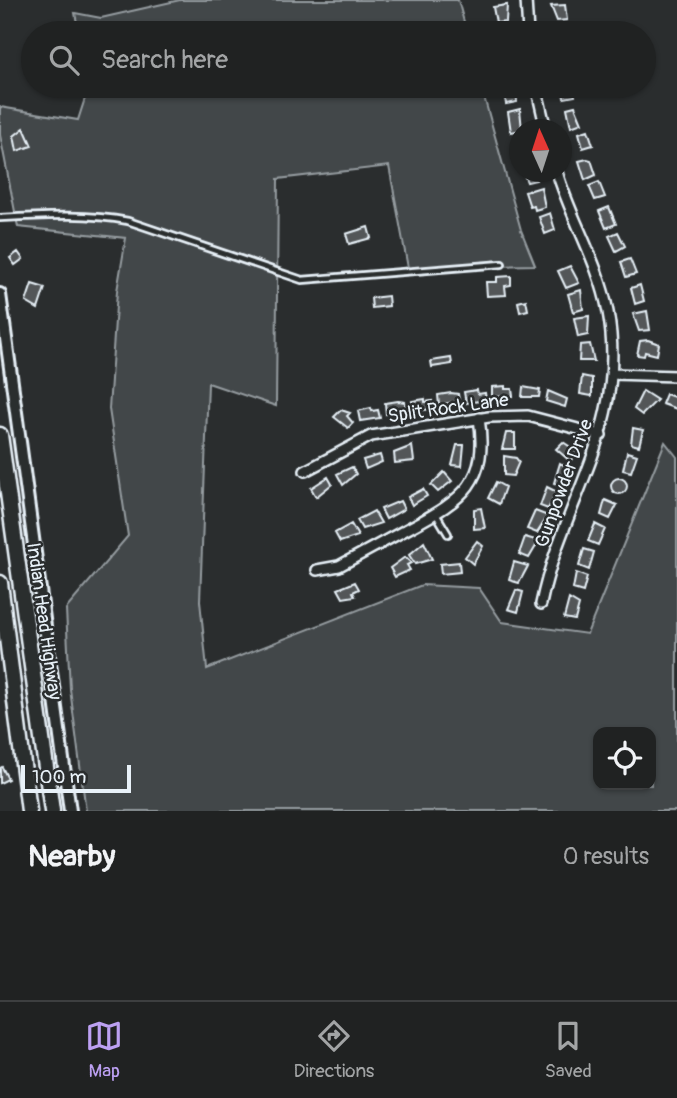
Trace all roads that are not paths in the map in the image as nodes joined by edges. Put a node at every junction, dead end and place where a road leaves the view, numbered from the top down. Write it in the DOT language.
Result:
graph roads {
  1 [pos="526,0"];
  2 [pos="527,21"];
  3 [pos="539,98"];
  4 [pos="544,119"];
  5 [pos="561,182"];
  6 [pos="0,218"];
  7 [pos="502,264"];
  8 [pos="0,294"];
  9 [pos="612,374"];
  10 [pos="677,376"];
  11 [pos="479,418"];
  12 [pos="0,435"];
  13 [pos="601,435"];
  14 [pos="305,471"];
  15 [pos="436,513"];
  16 [pos="449,534"];
  17 [pos="317,570"];
  18 [pos="0,583"];
  19 [pos="541,604"];
  20 [pos="29,811"];
  21 [pos="52,811"];
  22 [pos="70,811"];
  1 -- 2 [label="street"];
  3 -- 4 [label="street"];
  5 -- 9 [label="street, Gunpowder Drive"];
  6 -- 7 [label="lane"];
  8 -- 22 [label="street"];
  9 -- 10 [label="street"];
  9 -- 13 [label="street, Gunpowder Drive"];
  11 -- 13 [label="street, Split Rock Lane"];
  11 -- 14 [label="street, Split Rock Lane"];
  11 -- 15 [label="street"];
  12 -- 21 [label="highway, Indian Head Highway"];
  13 -- 19 [label="street, Gunpowder Drive"];
  15 -- 16 [label="lane"];
  15 -- 17 [label="street"];
  18 -- 20 [label="highway, Indian Head Highway"];
}
